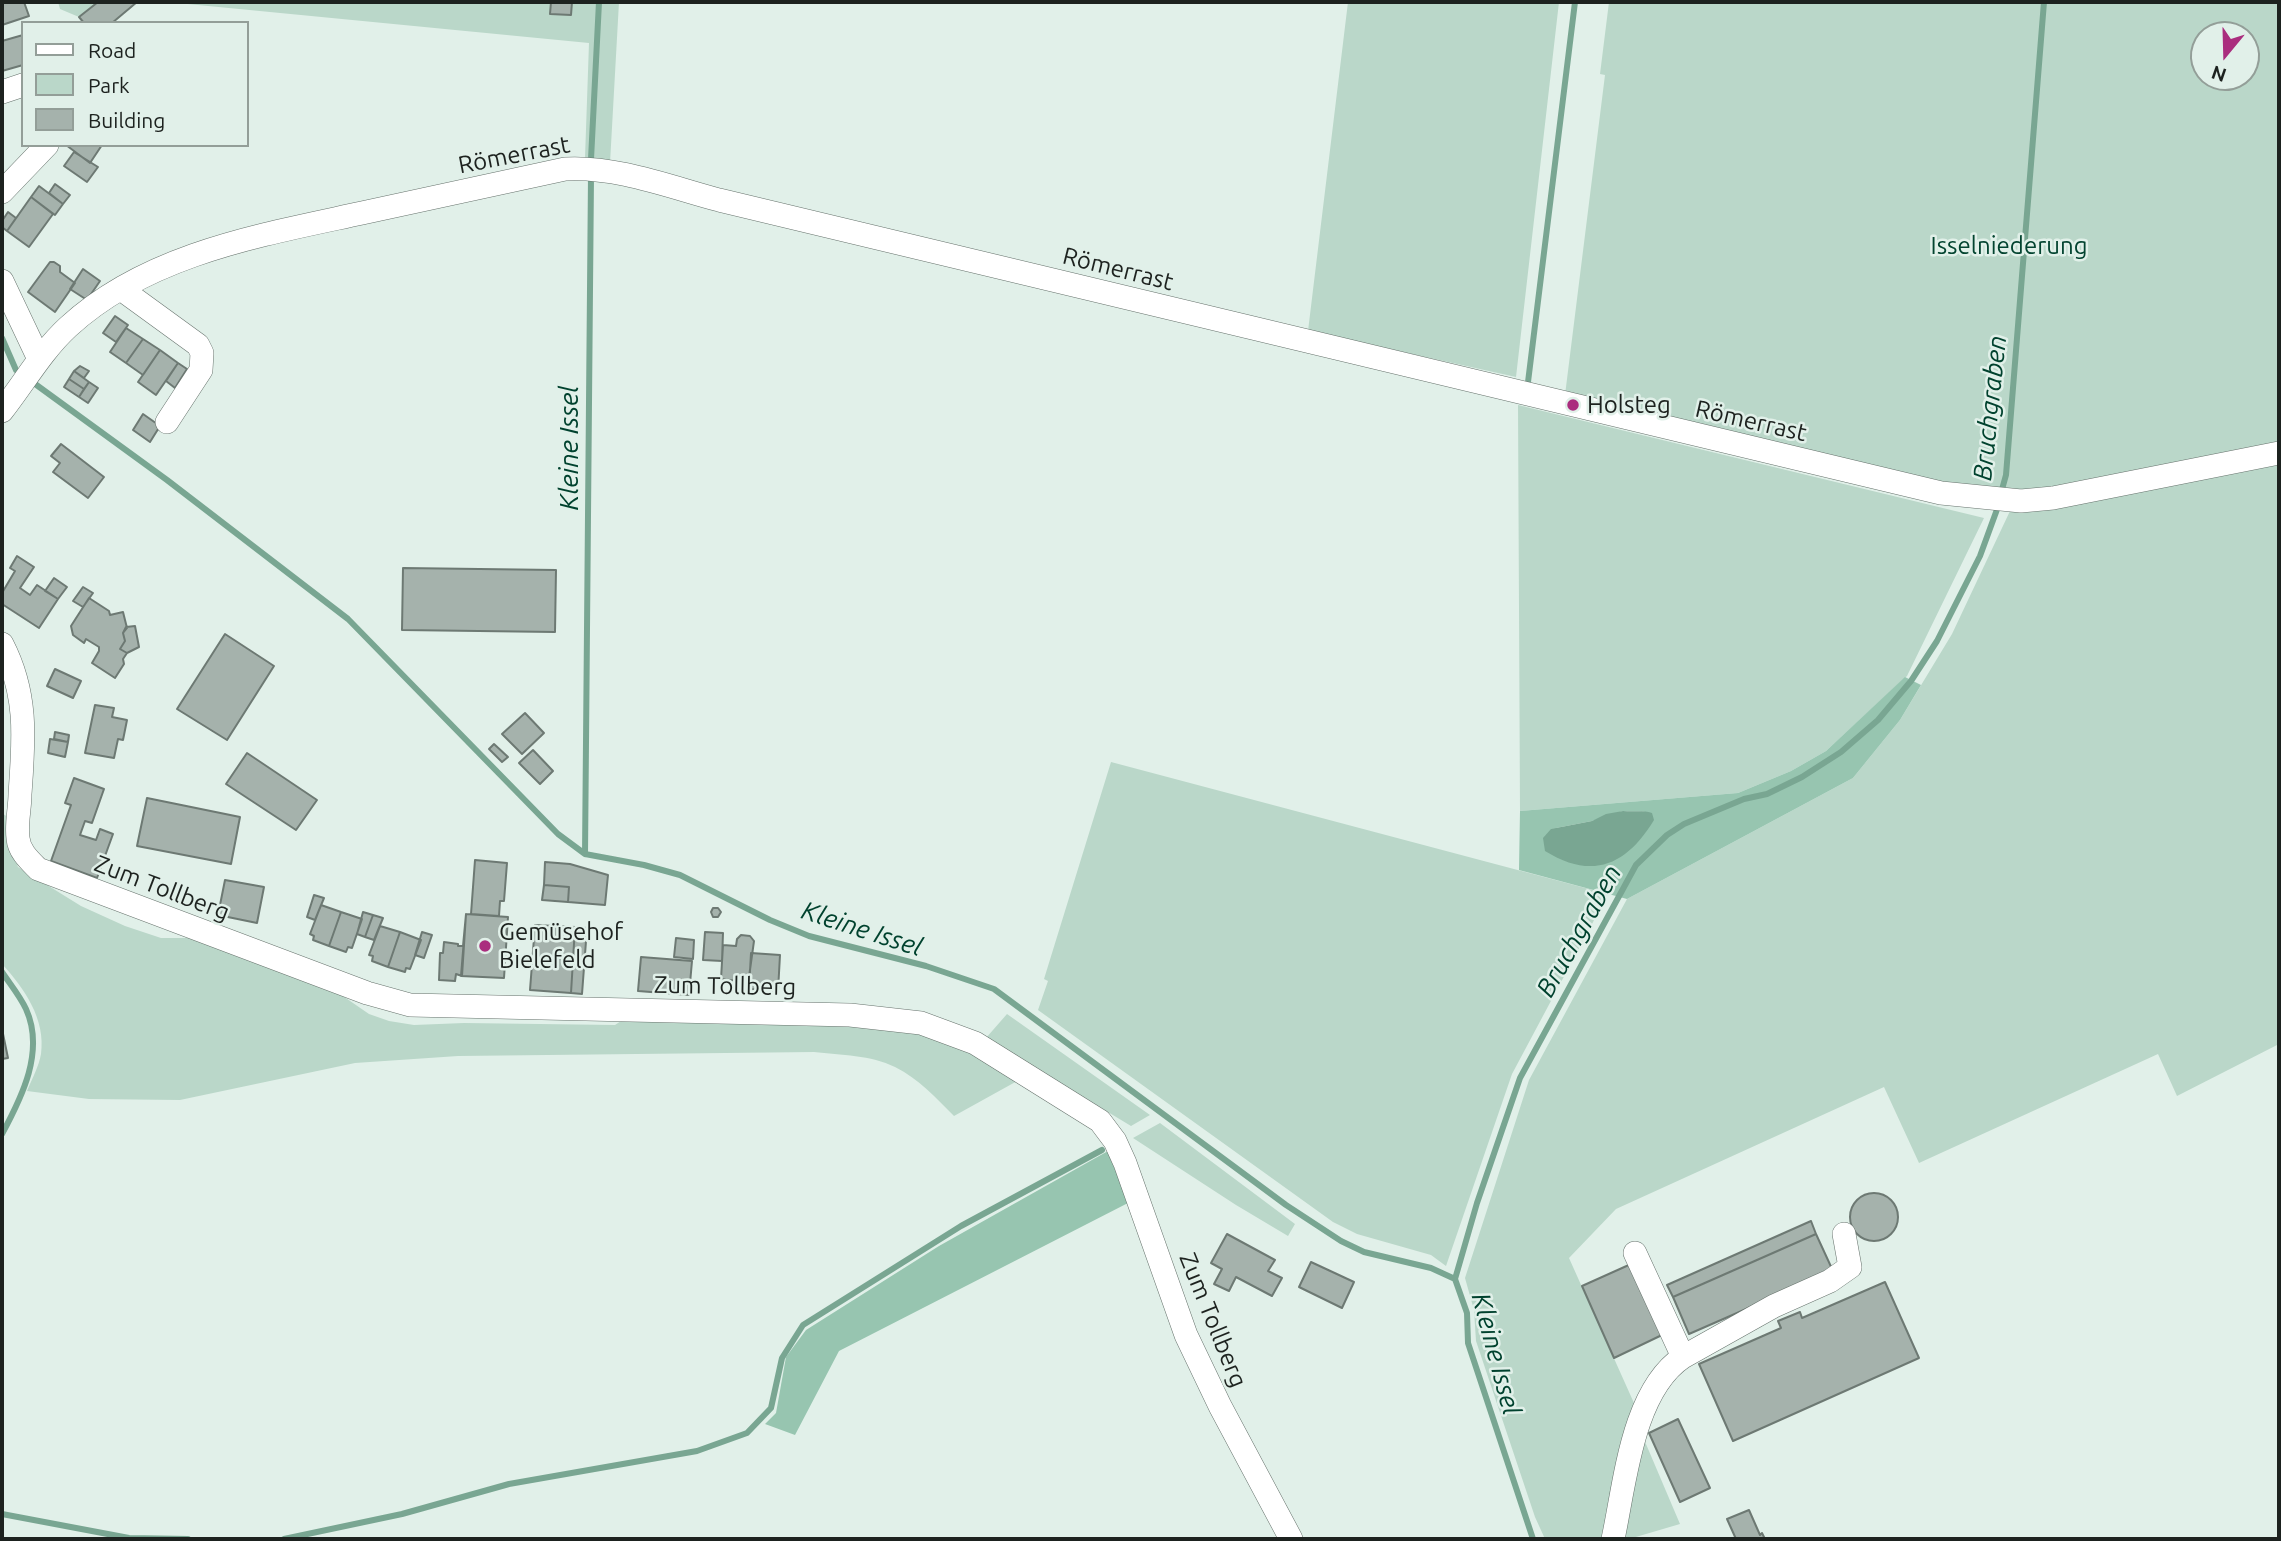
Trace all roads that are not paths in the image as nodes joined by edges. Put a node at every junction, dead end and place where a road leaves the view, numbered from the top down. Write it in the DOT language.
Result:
graph roads {
  1 [pos="21,86"];
  2 [pos="2,92"];
  3 [pos="45,147"];
  4 [pos="2,192"];
  5 [pos="2,281"];
  6 [pos="121,289"];
  7 [pos="31,372"];
  8 [pos="2,411"];
  9 [pos="167,422"];
  10 [pos="2279,453"];
  11 [pos="2,644"];
  12 [pos="1843,1234"];
  13 [pos="1635,1254"];
  14 [pos="1683,1357"];
  15 [pos="1291,1539"];
  16 [pos="1614,1539"];
  1 -- 2 [label="street"];
  3 -- 4 [label="street"];
  5 -- 7 [label="street"];
  6 -- 7 [label="street, Römerrast"];
  6 -- 9 [label="street"];
  6 -- 10 [label="street, Römerrast"];
  7 -- 8 [label="street, Römerrast"];
  11 -- 15 [label="street, Zum Tollberg"];
  12 -- 14 [label="street"];
  13 -- 14 [label="street"];
  14 -- 16 [label="street"];
}
